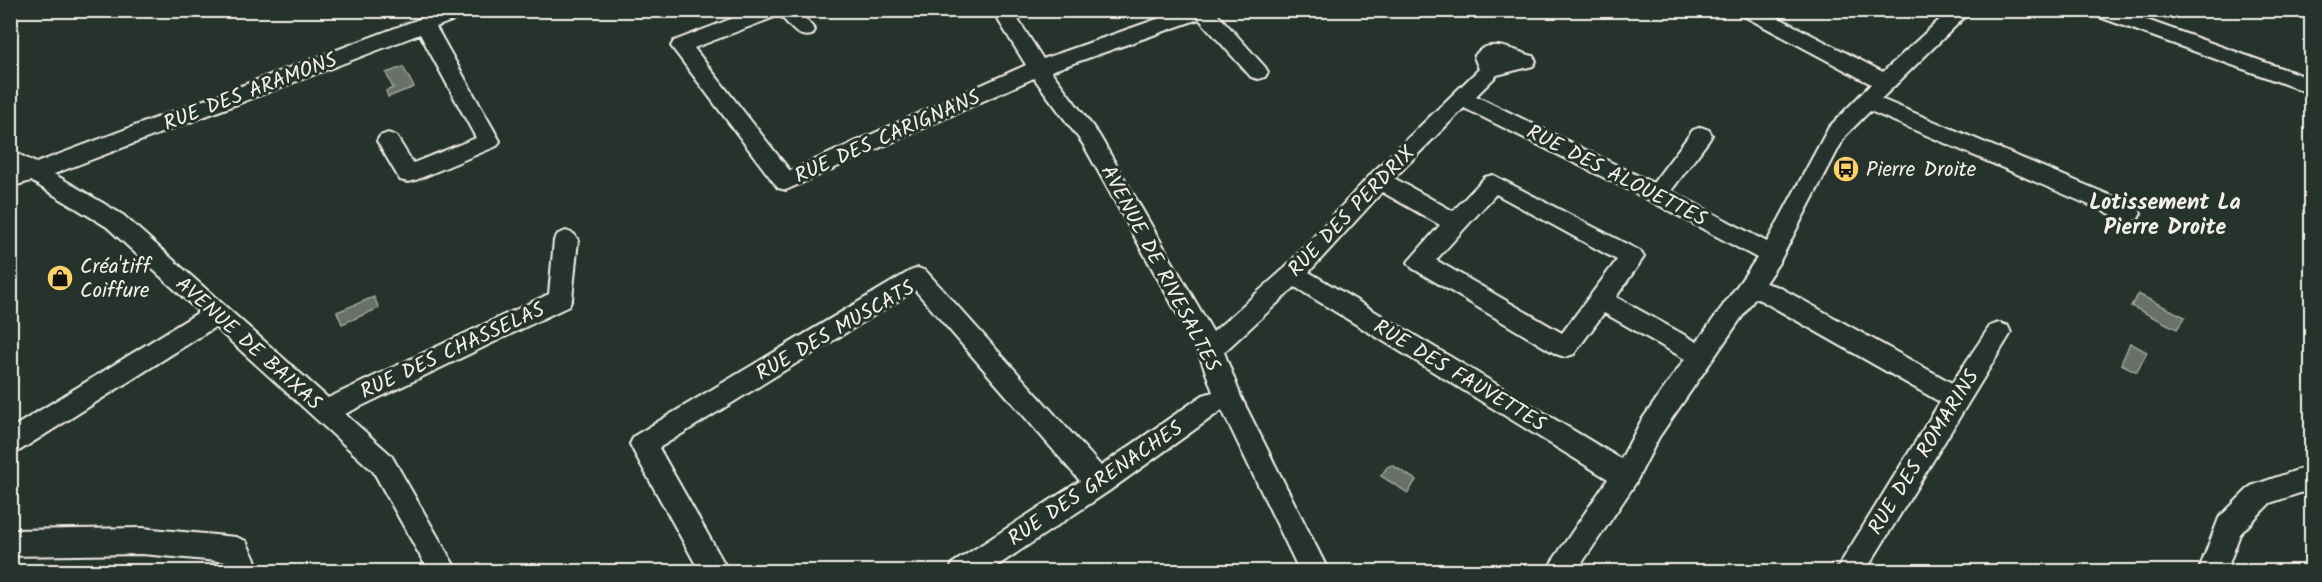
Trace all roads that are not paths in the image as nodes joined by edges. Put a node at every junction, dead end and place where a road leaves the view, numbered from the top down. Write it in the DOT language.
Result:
graph roads {
  1 [pos="463,10"];
  2 [pos="774,10"];
  3 [pos="787,10"];
  4 [pos="1002,10"];
  5 [pos="1747,10"];
  6 [pos="1962,10"];
  7 [pos="2098,10"];
  8 [pos="1204,11"];
  9 [pos="425,25"];
  10 [pos="805,30"];
  11 [pos="1038,68"];
  12 [pos="1490,70"];
  13 [pos="1258,72"];
  14 [pos="1885,82"];
  15 [pos="2312,87"];
  16 [pos="1462,98"];
  17 [pos="1866,102"];
  18 [pos="1701,135"];
  19 [pos="388,141"];
  20 [pos="10,158"];
  21 [pos="36,172"];
  22 [pos="10,179"];
  23 [pos="1379,180"];
  24 [pos="1657,194"];
  25 [pos="2130,213"];
  26 [pos="1454,222"];
  27 [pos="566,240"];
  28 [pos="1772,255"];
  29 [pos="1293,274"];
  30 [pos="1751,288"];
  31 [pos="1600,300"];
  32 [pos="216,314"];
  33 [pos="1999,333"];
  34 [pos="1210,349"];
  35 [pos="1702,356"];
  36 [pos="1228,397"];
  37 [pos="1956,398"];
  38 [pos="324,412"];
  39 [pos="10,443"];
  40 [pos="1626,476"];
  41 [pos="2312,477"];
  42 [pos="1099,483"];
  43 [pos="10,543"];
  44 [pos="247,572"];
  45 [pos="444,572"];
  46 [pos="715,572"];
  47 [pos="963,572"];
  48 [pos="1315,572"];
  49 [pos="1559,572"];
  50 [pos="1849,572"];
  51 [pos="2212,572"];
  1 -- 9 [label="street, RUE DES ARAMONS"];
  2 -- 11 [label="street, RUE DES CARIGNANS"];
  3 -- 10 [label="street"];
  4 -- 11 [label="street, AVENUE DE RIVESALTES"];
  5 -- 14 [label="street"];
  6 -- 14 [label="street"];
  7 -- 15 [label="street"];
  8 -- 11 [label="street"];
  8 -- 13 [label="street"];
  9 -- 19 [label="street"];
  9 -- 21 [label="street, RUE DES ARAMONS"];
  11 -- 34 [label="street, AVENUE DE RIVESALTES"];
  12 -- 16 [label="street, RUE DES PERDRIX"];
  14 -- 17 [label="street"];
  16 -- 23 [label="street, RUE DES PERDRIX"];
  16 -- 24 [label="street, RUE DES ALOUETTES"];
  17 -- 25 [label="street"];
  17 -- 28 [label="street"];
  18 -- 24 [label="street"];
  20 -- 21 [label="street, AVENUE DE BAIXAS"];
  21 -- 22 [label="street, RUE DES ARAMONS"];
  21 -- 32 [label="street, AVENUE DE BAIXAS"];
  23 -- 26 [label="street"];
  23 -- 29 [label="street, RUE DES PERDRIX"];
  24 -- 28 [label="street, RUE DES ALOUETTES"];
  26 -- 31 [label="street"];
  26 -- 31 [label="street"];
  27 -- 38 [label="street, RUE DES CHASSELAS"];
  28 -- 30 [label="street"];
  29 -- 34 [label="street, RUE DES PERDRIX"];
  29 -- 40 [label="street, RUE DES FAUVETTES"];
  30 -- 35 [label="street"];
  30 -- 37 [label="street"];
  31 -- 35 [label="street"];
  32 -- 38 [label="street, AVENUE DE BAIXAS"];
  32 -- 39 [label="street"];
  33 -- 37 [label="street, RUE DES ROMARINS"];
  34 -- 36 [label="street, AVENUE DE RIVESALTES"];
  35 -- 40 [label="street"];
  36 -- 42 [label="street, RUE DES GRENACHES"];
  36 -- 48 [label="street, AVENUE DE RIVESALTES"];
  37 -- 50 [label="street, RUE DES ROMARINS"];
  38 -- 45 [label="street, AVENUE DE BAIXAS"];
  40 -- 49 [label="street"];
  41 -- 51 [label="street"];
  42 -- 46 [label="street, RUE DES MUSCATS"];
  42 -- 47 [label="street, RUE DES GRENACHES"];
  43 -- 44 [label="street"];
}
